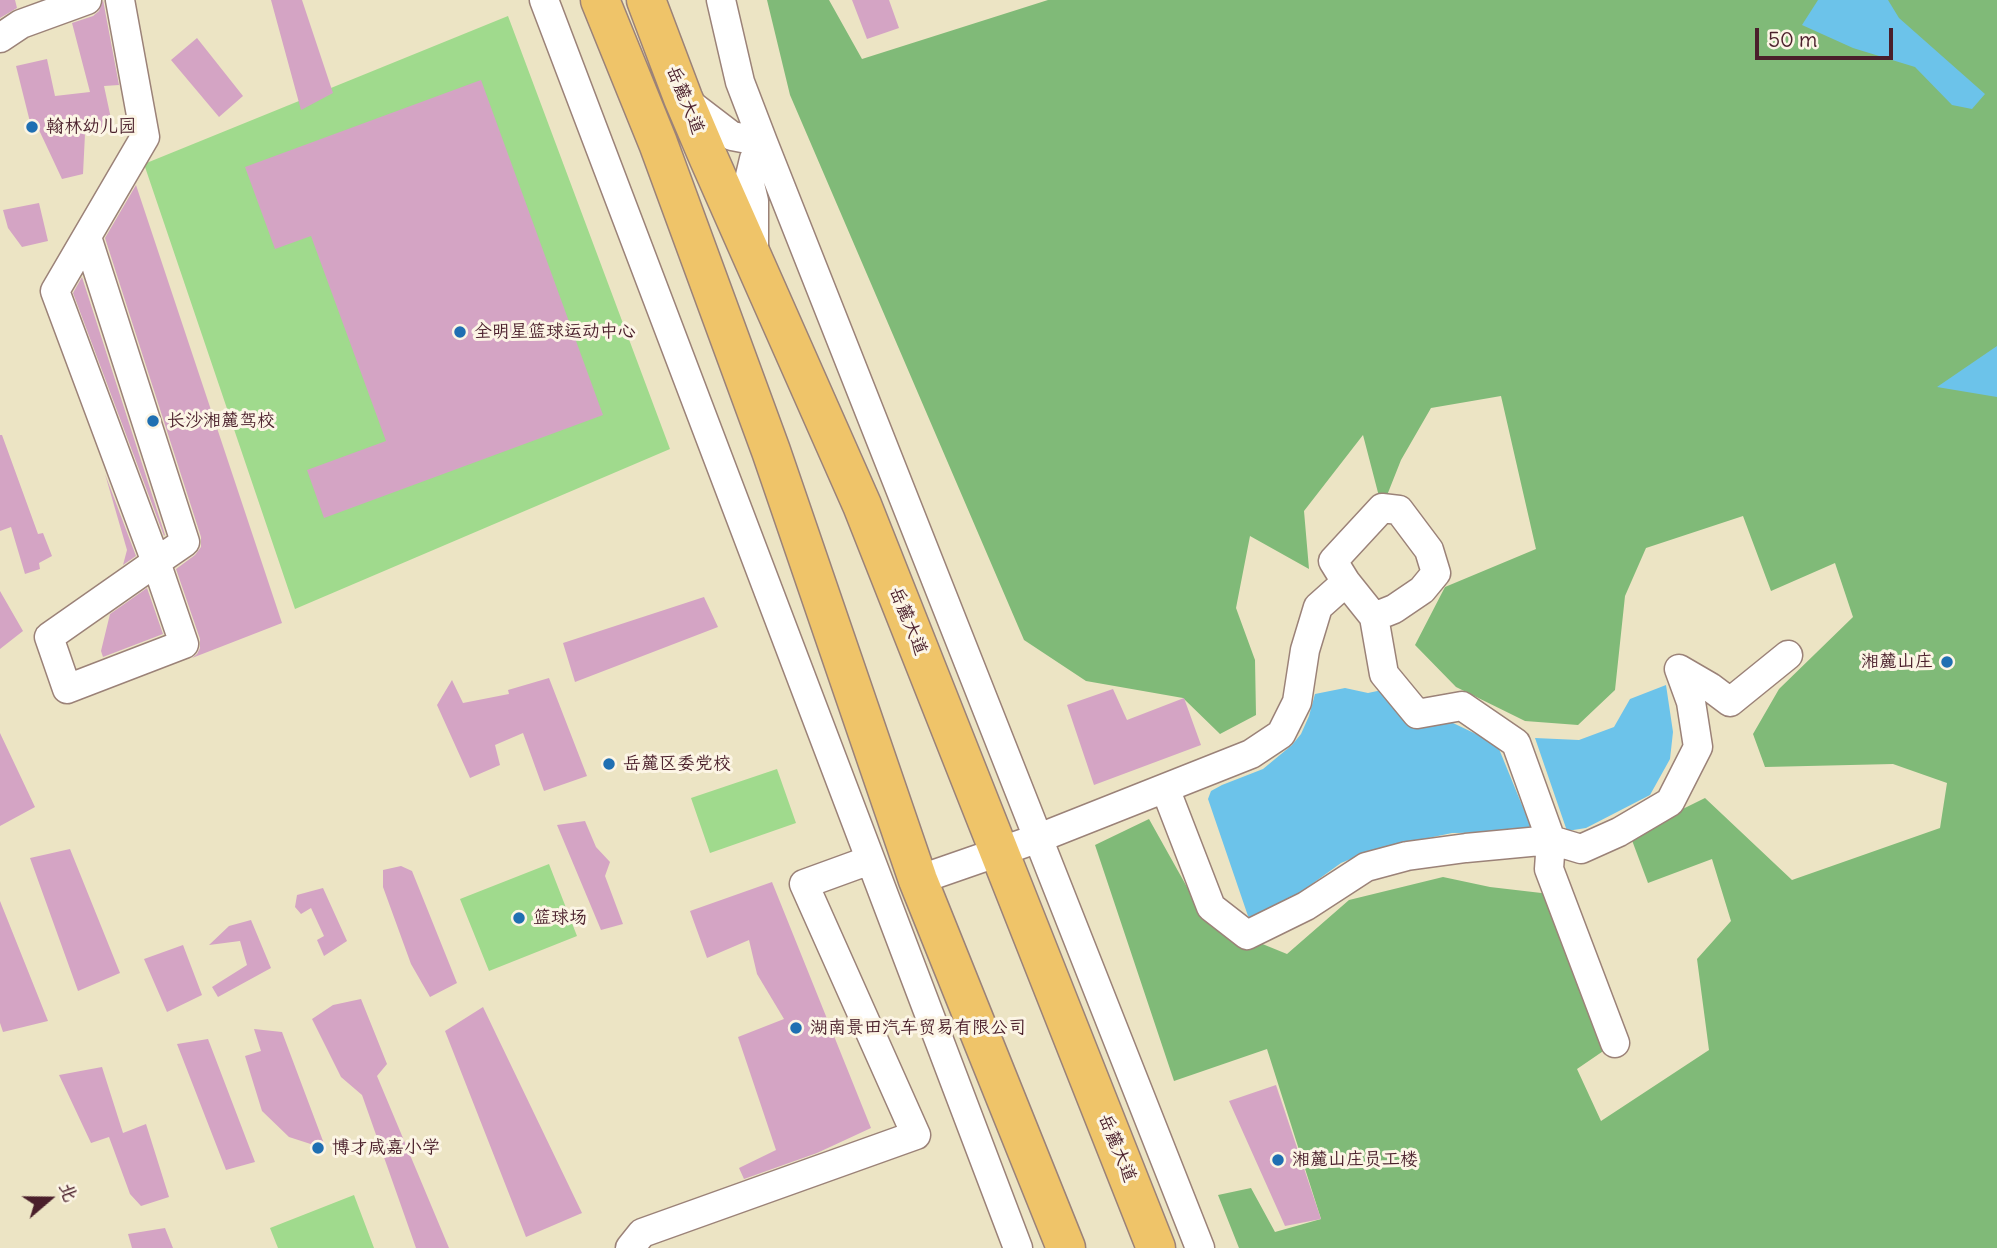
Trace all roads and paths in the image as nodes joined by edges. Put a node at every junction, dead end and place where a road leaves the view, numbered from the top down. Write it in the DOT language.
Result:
graph roads {
  1 [pos="87,0"];
  2 [pos="120,0"];
  3 [pos="544,0"];
  4 [pos="600,0"];
  5 [pos="646,0"];
  6 [pos="721,0"];
  7 [pos="0,38"];
  8 [pos="683,98"];
  9 [pos="763,142"];
  10 [pos="88,237"];
  11 [pos="754,262"];
  12 [pos="156,562"];
  13 [pos="1346,582"];
  14 [pos="1374,617"];
  15 [pos="1788,655"];
  16 [pos="1166,788"];
  17 [pos="1039,838"];
  18 [pos="1551,840"];
  19 [pos="999,853"];
  20 [pos="870,860"];
  21 [pos="918,880"];
  22 [pos="1615,1042"];
  23 [pos="1012,1246"];
  24 [pos="630,1248"];
  25 [pos="1066,1248"];
  26 [pos="1156,1248"];
  27 [pos="1200,1248"];
  1 -- 7 [label="street"];
  2 -- 10 [label="street"];
  3 -- 20 [label="street"];
  4 -- 21 [label="highway"];
  5 -- 8 [label="highway, 岳麓大道"];
  6 -- 9 [label="street"];
  8 -- 9 [label="street"];
  8 -- 11 [label="highway, 岳麓大道"];
  9 -- 11 [label="street"];
  9 -- 17 [label="street"];
  10 -- 12 [label="street"];
  10 -- 12 [label="street"];
  11 -- 19 [label="highway, 岳麓大道"];
  12 -- 12 [label="street"];
  13 -- 14 [label="street"];
  13 -- 14 [label="street"];
  13 -- 16 [label="street"];
  14 -- 18 [label="street"];
  15 -- 18 [label="street"];
  16 -- 17 [label="street"];
  16 -- 18 [label="street"];
  17 -- 19 [label="street"];
  17 -- 27 [label="street"];
  18 -- 22 [label="street"];
  19 -- 21 [label="street"];
  19 -- 26 [label="highway, 岳麓大道"];
  20 -- 23 [label="street"];
  20 -- 24 [label="street"];
  21 -- 25 [label="highway"];
}
